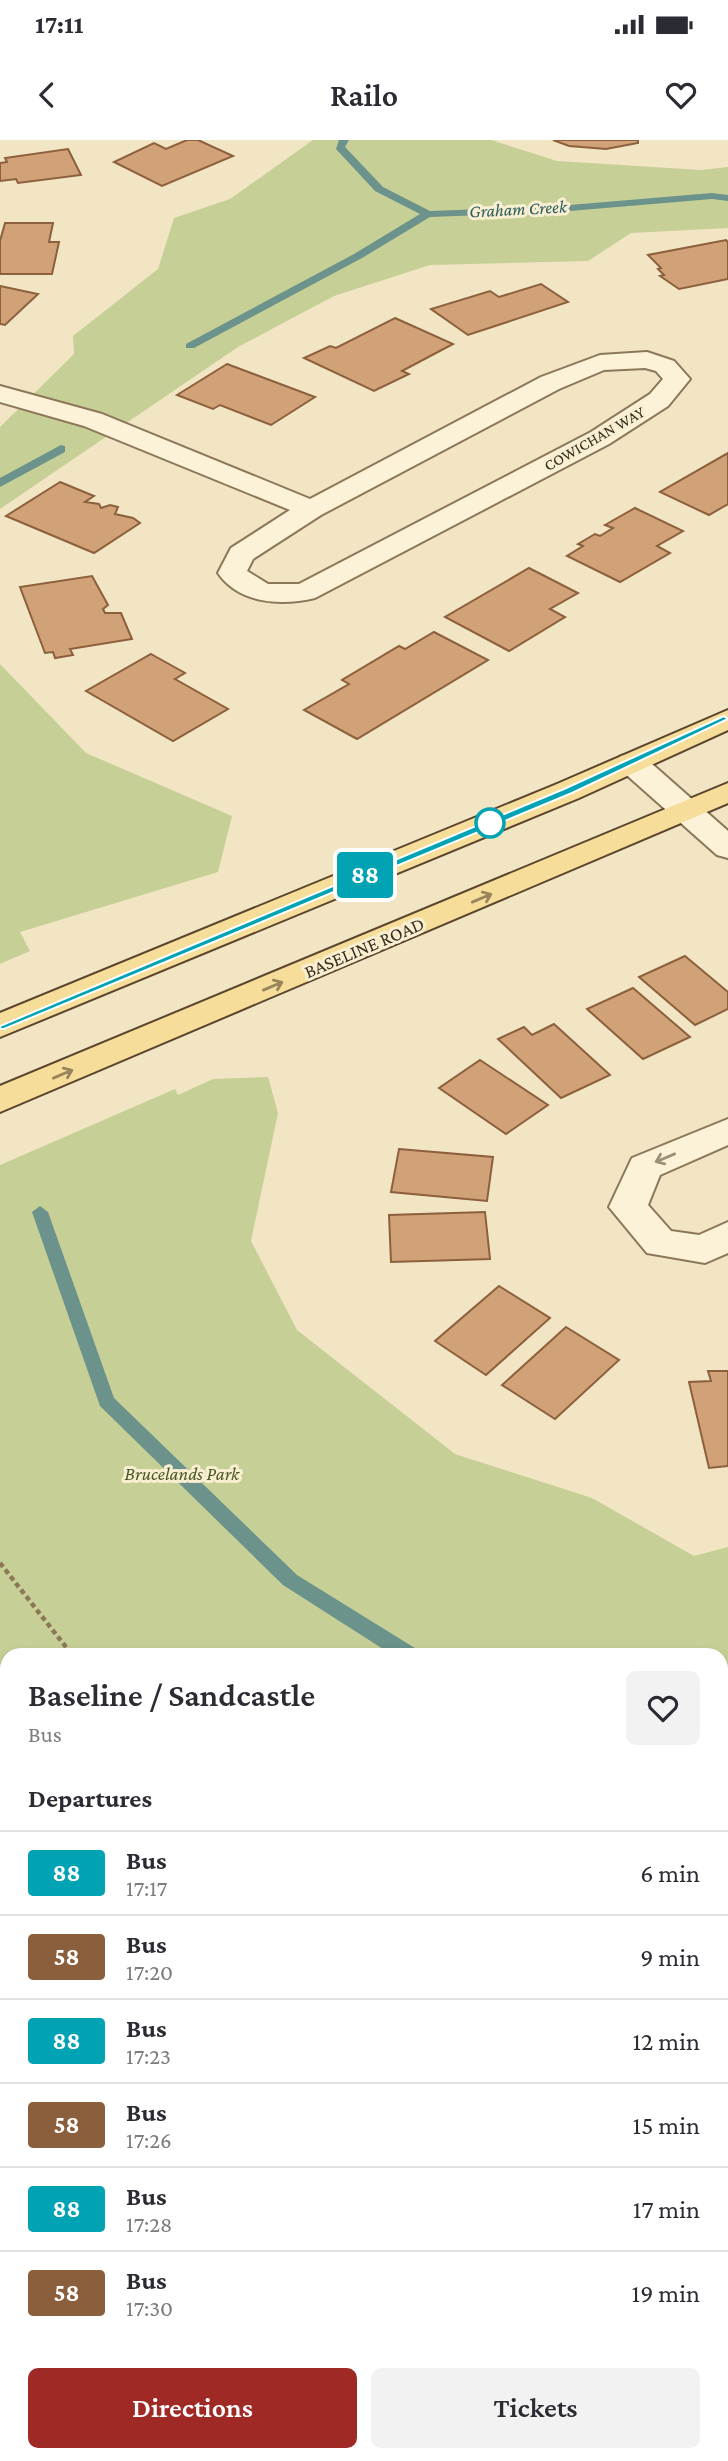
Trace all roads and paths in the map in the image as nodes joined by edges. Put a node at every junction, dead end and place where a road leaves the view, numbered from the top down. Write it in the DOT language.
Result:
graph roads {
  1 [pos="0,394"];
  2 [pos="311,509"];
  3 [pos="728,719"];
  4 [pos="632,762"];
  5 [pos="728,792"];
  6 [pos="687,811"];
  7 [pos="728,848"];
  8 [pos="0,1026"];
  9 [pos="0,1100"];
  10 [pos="728,1131"];
  11 [pos="728,1235"];
  12 [pos="0,1563"];
  13 [pos="68,1648"];
  1 -- 2 [label="street"];
  2 -- 2 [label="street, COWICHAN WAY"];
  3 -- 4 [label="main road"];
  4 -- 6 [label="street"];
  4 -- 8 [label="main road"];
  5 -- 6 [label="main road, BASELINE ROAD"];
  6 -- 7 [label="street"];
  9 -- 6 [label="main road, BASELINE ROAD, one-way"];
  10 -- 11 [label="street, one-way"];
  12 -- 13 [label="path"];
}
